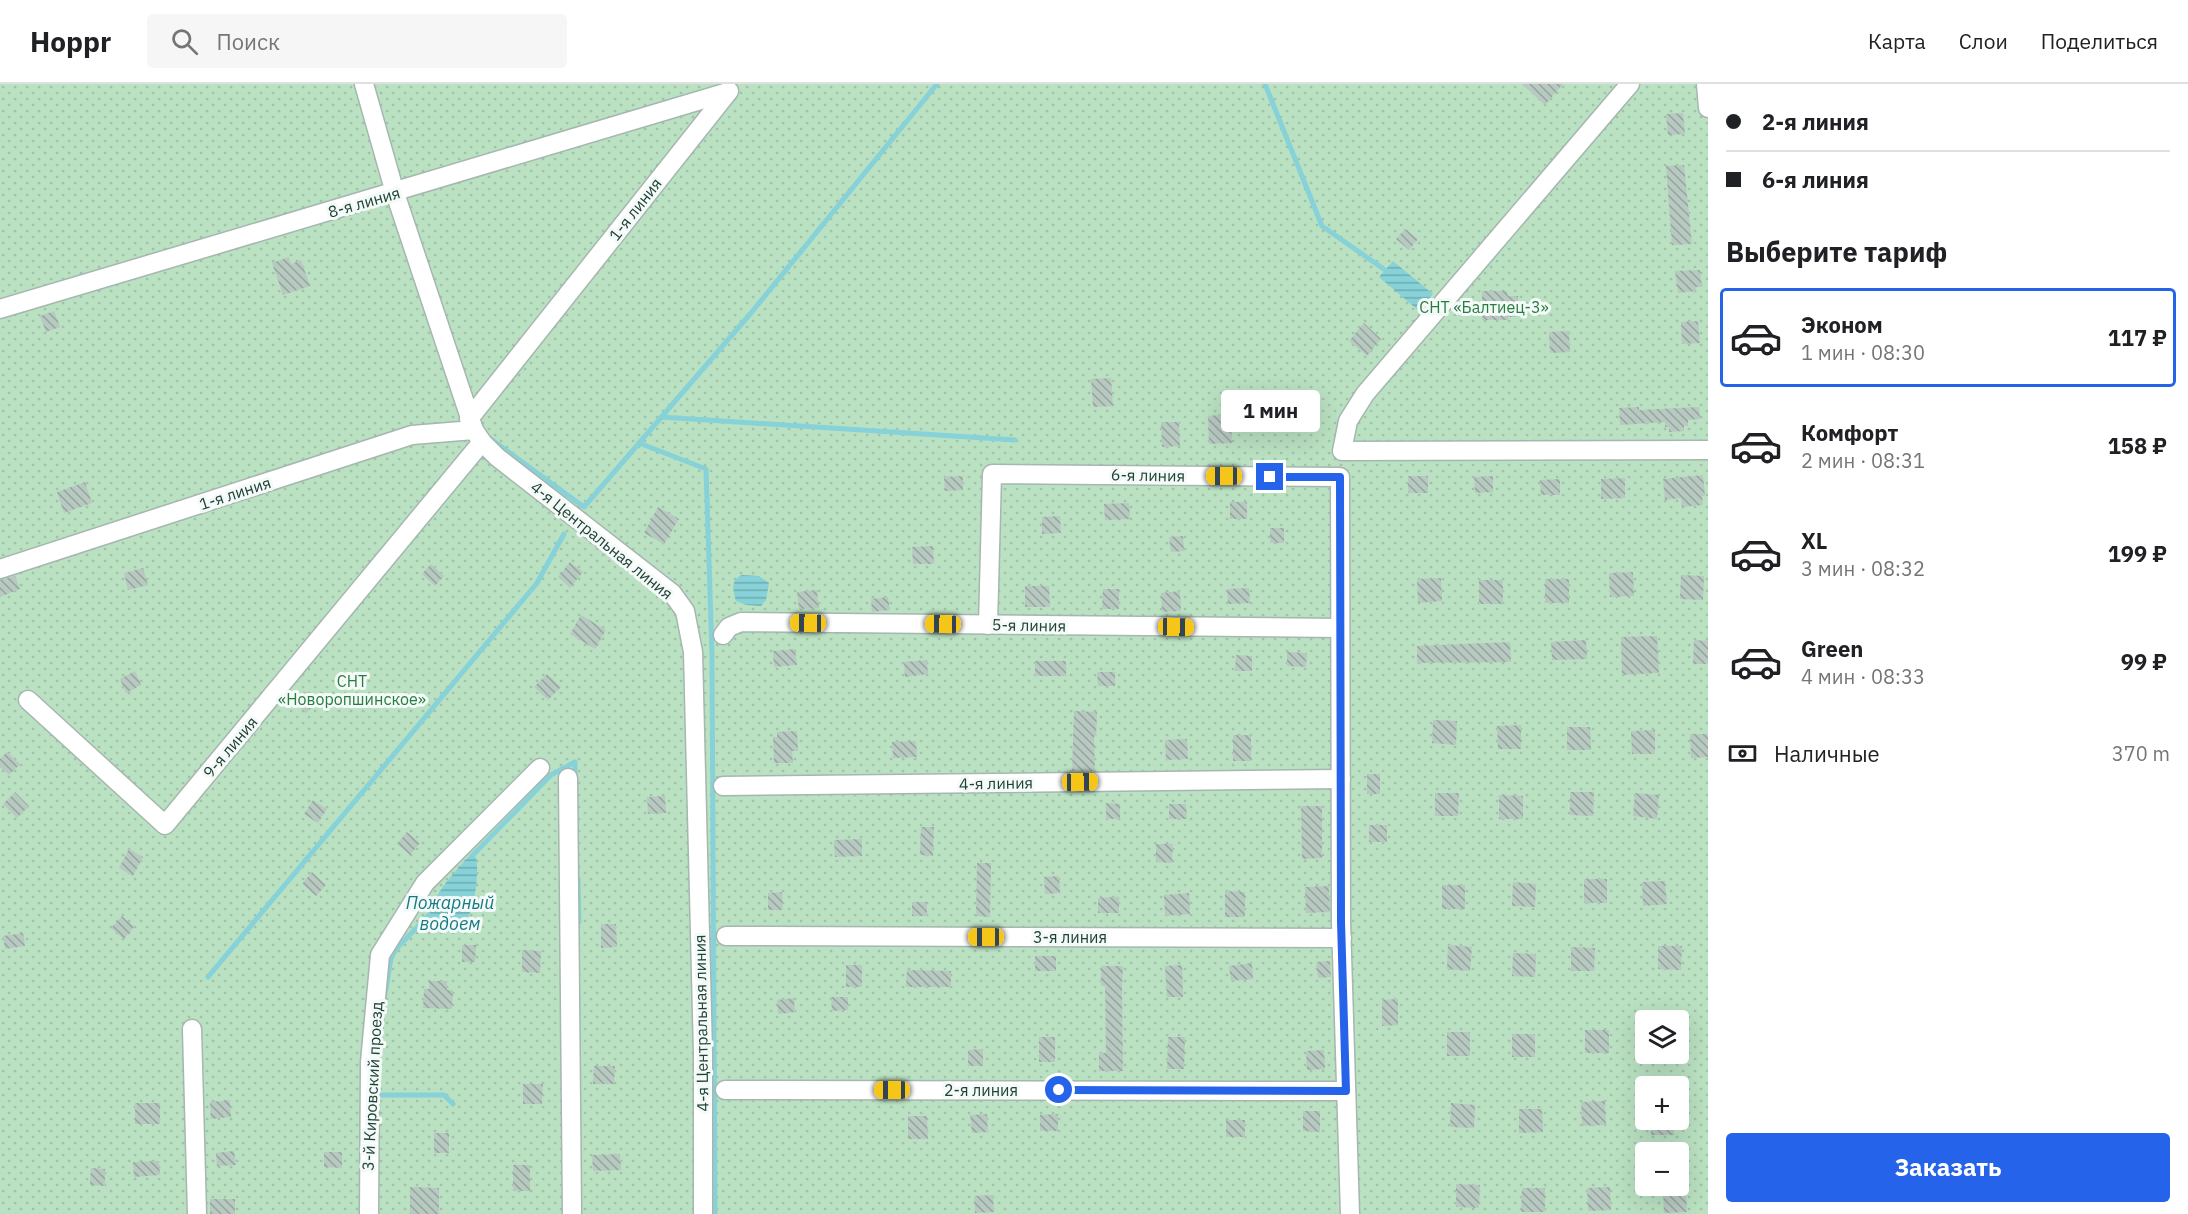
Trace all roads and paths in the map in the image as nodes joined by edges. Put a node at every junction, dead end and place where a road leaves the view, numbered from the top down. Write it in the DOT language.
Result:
graph roads {
  1 [pos="364,84"];
  2 [pos="1630,84"];
  3 [pos="1706,84"];
  4 [pos="731,88"];
  5 [pos="1708,108"];
  6 [pos="395,193"];
  7 [pos="0,309"];
  8 [pos="475,430"];
  9 [pos="1708,450"];
  10 [pos="0,569"];
  11 [pos="988,625"];
  12 [pos="1341,628"];
  13 [pos="723,635"];
  14 [pos="28,700"];
  15 [pos="540,768"];
  16 [pos="568,778"];
  17 [pos="1341,779"];
  18 [pos="723,786"];
  19 [pos="726,936"];
  20 [pos="1342,938"];
  21 [pos="192,1029"];
  22 [pos="725,1090"];
  23 [pos="1346,1091"];
  24 [pos="196,1214"];
  25 [pos="369,1214"];
  26 [pos="572,1214"];
  27 [pos="703,1214"];
  28 [pos="1350,1214"];
  1 -- 6 [label="street, 4-я Центральная линия"];
  2 -- 9 [label="street"];
  3 -- 5 [label="street"];
  4 -- 6 [label="street, 8-я линия"];
  4 -- 8 [label="street, 1-я линия"];
  6 -- 7 [label="street, 8-я линия"];
  6 -- 8 [label="street, 4-я Центральная линия"];
  8 -- 10 [label="street, 1-я линия"];
  8 -- 14 [label="street, 9-я линия"];
  8 -- 27 [label="street, 4-я Центральная линия"];
  11 -- 12 [label="street, 5-я линия"];
  11 -- 12 [label="street, 6-я линия"];
  11 -- 13 [label="street, 5-я линия"];
  12 -- 17 [label="street"];
  15 -- 25 [label="street, 3-й Кировский проезд"];
  16 -- 26 [label="street"];
  17 -- 18 [label="street, 4-я линия"];
  17 -- 20 [label="street"];
  19 -- 20 [label="street, 3-я линия"];
  20 -- 23 [label="street"];
  21 -- 24 [label="street"];
  22 -- 23 [label="street, 2-я линия"];
  23 -- 28 [label="street"];
}
